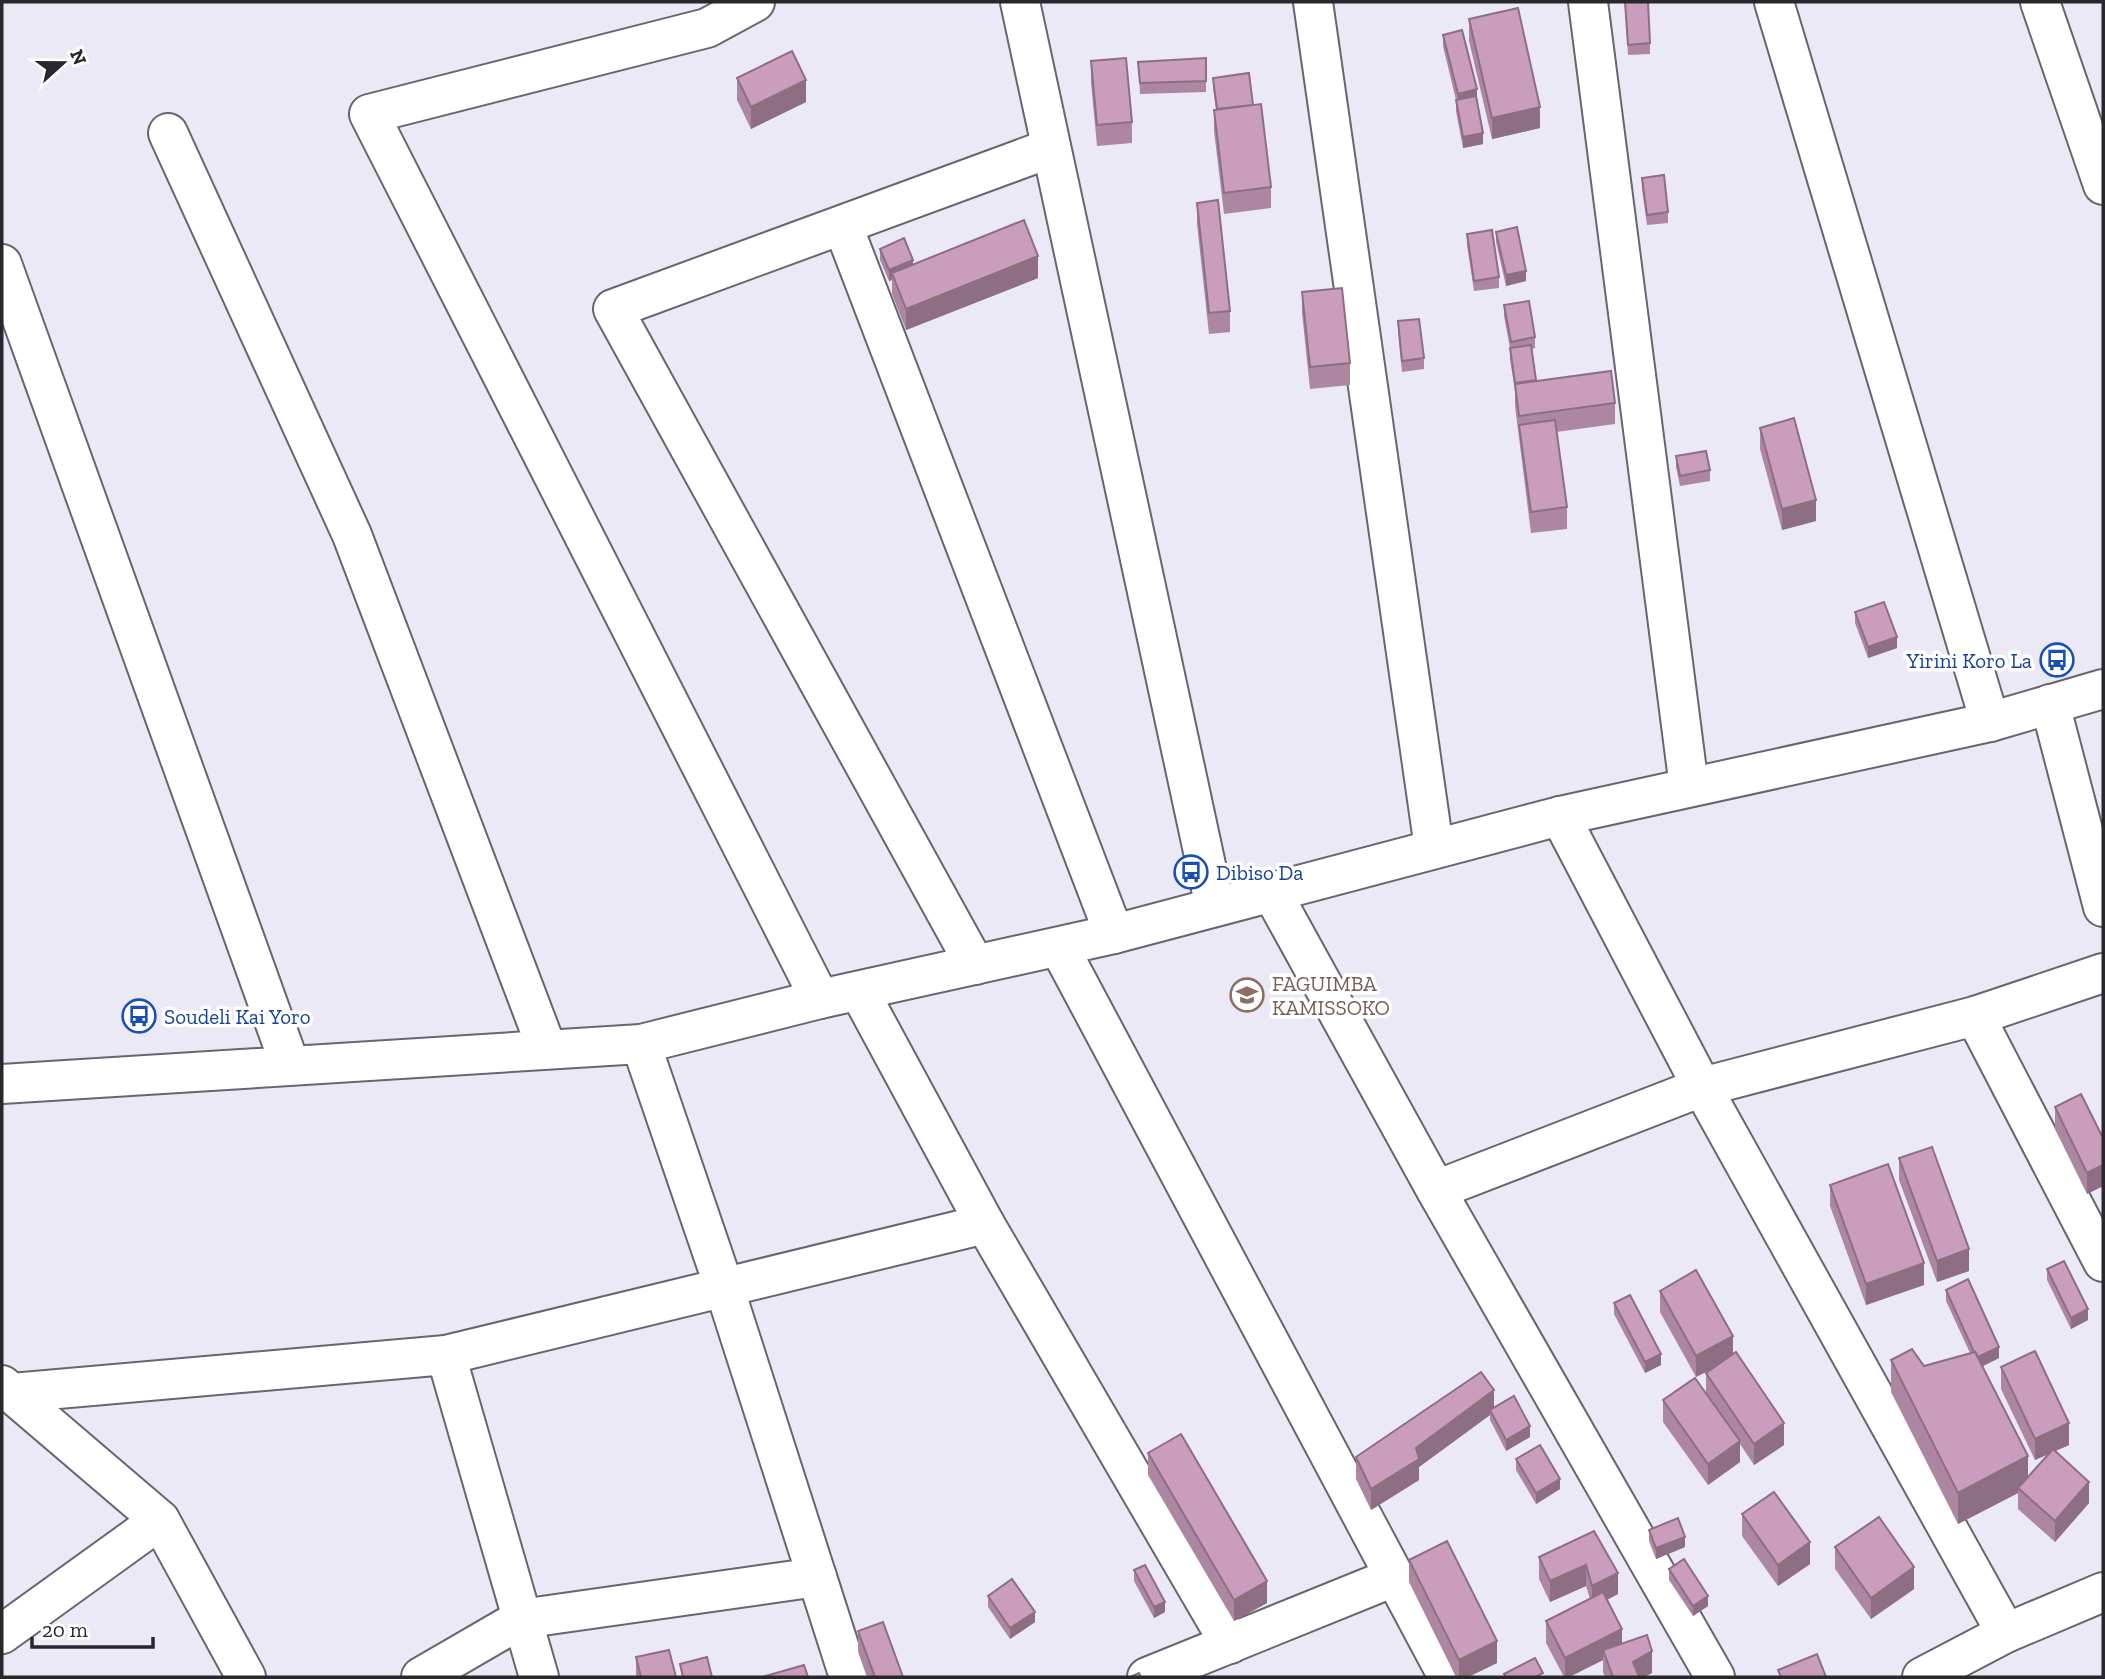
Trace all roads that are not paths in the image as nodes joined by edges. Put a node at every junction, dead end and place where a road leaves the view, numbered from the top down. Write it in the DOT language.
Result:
graph roads {
  1 [pos="755,2"];
  2 [pos="1020,2"];
  3 [pos="1313,2"];
  4 [pos="1588,2"];
  5 [pos="1774,2"];
  6 [pos="2040,2"];
  7 [pos="168,132"];
  8 [pos="1051,148"];
  9 [pos="2103,185"];
  10 [pos="843,226"];
  11 [pos="2,264"];
  12 [pos="2103,689"];
  13 [pos="2050,704"];
  14 [pos="1990,722"];
  15 [pos="1689,787"];
  16 [pos="1560,816"];
  17 [pos="1434,848"];
  18 [pos="1271,891"];
  19 [pos="1215,907"];
  20 [pos="2103,907"];
  21 [pos="1114,934"];
  22 [pos="1059,947"];
  23 [pos="975,965"];
  24 [pos="2103,973"];
  25 [pos="859,990"];
  26 [pos="820,999"];
  27 [pos="1975,1016"];
  28 [pos="641,1044"];
  29 [pos="547,1049"];
  30 [pos="290,1065"];
  31 [pos="2,1084"];
  32 [pos="1702,1087"];
  33 [pos="1436,1190"];
  34 [pos="985,1224"];
  35 [pos="2103,1262"];
  36 [pos="724,1287"];
  37 [pos="446,1355"];
  38 [pos="7,1389"];
  39 [pos="160,1520"];
  40 [pos="817,1577"];
  41 [pos="1394,1577"];
  42 [pos="2103,1592"];
  43 [pos="520,1619"];
  44 [pos="2006,1633"];
  45 [pos="2,1634"];
  46 [pos="1230,1644"];
  47 [pos="1941,1674"];
  48 [pos="246,1677"];
  49 [pos="421,1677"];
  50 [pos="538,1677"];
  51 [pos="849,1677"];
  52 [pos="1147,1677"];
  53 [pos="1448,1677"];
  54 [pos="1714,1677"];
  1 -- 26 [label="street"];
  2 -- 8 [label="street"];
  3 -- 17 [label="street"];
  4 -- 15 [label="street"];
  5 -- 14 [label="street"];
  6 -- 9 [label="street"];
  7 -- 29 [label="street"];
  8 -- 10 [label="street"];
  8 -- 19 [label="street"];
  10 -- 21 [label="street"];
  10 -- 23 [label="street"];
  11 -- 30 [label="street"];
  12 -- 13 [label="street"];
  13 -- 14 [label="street"];
  13 -- 20 [label="street"];
  14 -- 15 [label="street"];
  15 -- 16 [label="street"];
  16 -- 17 [label="street"];
  16 -- 32 [label="street"];
  17 -- 18 [label="street"];
  18 -- 19 [label="street"];
  18 -- 33 [label="street"];
  19 -- 21 [label="street"];
  21 -- 22 [label="street"];
  22 -- 23 [label="street"];
  22 -- 41 [label="street"];
  23 -- 25 [label="street"];
  24 -- 27 [label="street"];
  25 -- 26 [label="street"];
  25 -- 34 [label="street"];
  26 -- 28 [label="street"];
  27 -- 32 [label="street"];
  27 -- 35 [label="street"];
  28 -- 29 [label="street"];
  28 -- 36 [label="street"];
  29 -- 30 [label="street"];
  30 -- 31 [label="street"];
  32 -- 33 [label="street"];
  32 -- 44 [label="street"];
  33 -- 54 [label="street"];
  34 -- 36 [label="street"];
  34 -- 46 [label="street"];
  36 -- 37 [label="street"];
  36 -- 40 [label="street"];
  37 -- 38 [label="street"];
  37 -- 43 [label="street"];
  38 -- 39 [label="street"];
  39 -- 45 [label="street"];
  39 -- 48 [label="street"];
  40 -- 43 [label="street"];
  40 -- 51 [label="street"];
  41 -- 46 [label="street"];
  41 -- 53 [label="street"];
  42 -- 44 [label="street"];
  43 -- 49 [label="street"];
  43 -- 50 [label="street"];
  44 -- 47 [label="street"];
  46 -- 52 [label="street"];
}
